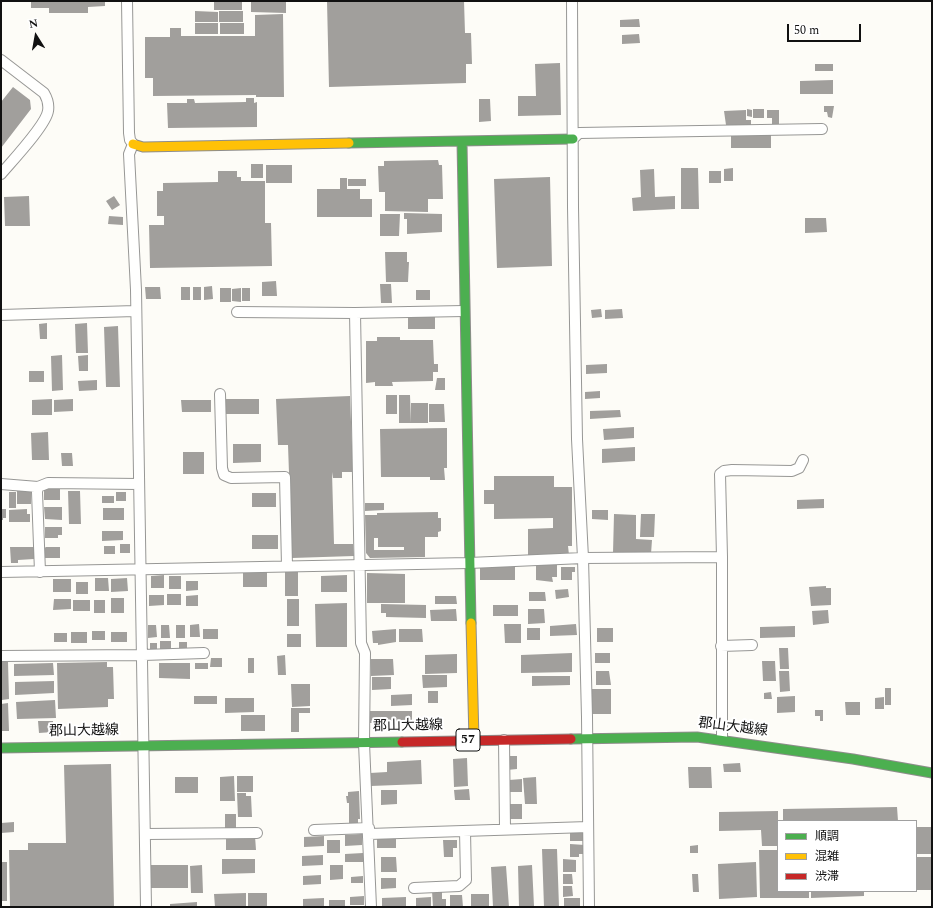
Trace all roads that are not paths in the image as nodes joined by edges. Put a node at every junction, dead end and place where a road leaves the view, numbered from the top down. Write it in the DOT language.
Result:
graph roads {
  1 [pos="127,1"];
  2 [pos="572,1"];
  3 [pos="1,60"];
  4 [pos="822,129"];
  5 [pos="573,139"];
  6 [pos="462,142"];
  7 [pos="133,144"];
  8 [pos="1,174"];
  9 [pos="135,311"];
  10 [pos="464,311"];
  11 [pos="237,312"];
  12 [pos="355,313"];
  13 [pos="1,315"];
  14 [pos="220,394"];
  15 [pos="803,460"];
  16 [pos="1,484"];
  17 [pos="139,484"];
  18 [pos="38,487"];
  19 [pos="722,556"];
  20 [pos="583,558"];
  21 [pos="469,563"];
  22 [pos="360,564"];
  23 [pos="288,566"];
  24 [pos="141,570"];
  25 [pos="1,572"];
  26 [pos="40,572"];
  27 [pos="752,645"];
  28 [pos="721,646"];
  29 [pos="204,653"];
  30 [pos="1,656"];
  31 [pos="143,656"];
  32 [pos="587,738"];
  33 [pos="474,740"];
  34 [pos="504,740"];
  35 [pos="722,740"];
  36 [pos="364,743"];
  37 [pos="144,745"];
  38 [pos="1,748"];
  39 [pos="932,773"];
  40 [pos="588,827"];
  41 [pos="505,829"];
  42 [pos="314,830"];
  43 [pos="369,831"];
  44 [pos="465,831"];
  45 [pos="257,833"];
  46 [pos="146,834"];
  47 [pos="414,888"];
  48 [pos="146,907"];
  49 [pos="371,907"];
  50 [pos="589,907"];
  1 -- 7 [label="street"];
  2 -- 5 [label="street"];
  3 -- 8 [label="street"];
  4 -- 5 [label="street"];
  5 -- 6 [label="street"];
  5 -- 20 [label="street"];
  6 -- 7 [label="street"];
  6 -- 10 [label="street"];
  7 -- 9 [label="street"];
  9 -- 13 [label="street"];
  9 -- 17 [label="street"];
  10 -- 12 [label="street"];
  10 -- 21 [label="street"];
  11 -- 12 [label="street"];
  12 -- 22 [label="street"];
  14 -- 23 [label="street"];
  15 -- 19 [label="street"];
  16 -- 18 [label="street"];
  17 -- 18 [label="street"];
  17 -- 24 [label="street"];
  18 -- 26 [label="street"];
  19 -- 20 [label="street"];
  19 -- 28 [label="street"];
  20 -- 21 [label="street"];
  20 -- 32 [label="street"];
  21 -- 22 [label="street"];
  21 -- 33 [label="street"];
  22 -- 23 [label="street"];
  22 -- 36 [label="street"];
  23 -- 24 [label="street"];
  24 -- 26 [label="street"];
  24 -- 31 [label="street"];
  25 -- 26 [label="street"];
  27 -- 28 [label="street"];
  28 -- 35 [label="street"];
  29 -- 31 [label="street"];
  30 -- 31 [label="street"];
  31 -- 37 [label="street"];
  32 -- 34 [label="street, 郡山大越線 / 57"];
  32 -- 35 [label="street, 郡山大越線 / 57"];
  32 -- 40 [label="street"];
  33 -- 34 [label="street, 郡山大越線 / 57"];
  33 -- 36 [label="street, 郡山大越線 / 57"];
  34 -- 41 [label="street"];
  35 -- 39 [label="street, 郡山大越線 / 57"];
  36 -- 37 [label="street, 郡山大越線 / 57"];
  36 -- 43 [label="street"];
  37 -- 38 [label="street, 郡山大越線 / 57"];
  37 -- 46 [label="street"];
  40 -- 41 [label="street"];
  40 -- 50 [label="street"];
  41 -- 44 [label="street"];
  42 -- 43 [label="street"];
  43 -- 44 [label="street"];
  43 -- 49 [label="street"];
  44 -- 47 [label="street"];
  45 -- 46 [label="street"];
  46 -- 48 [label="street"];
}
